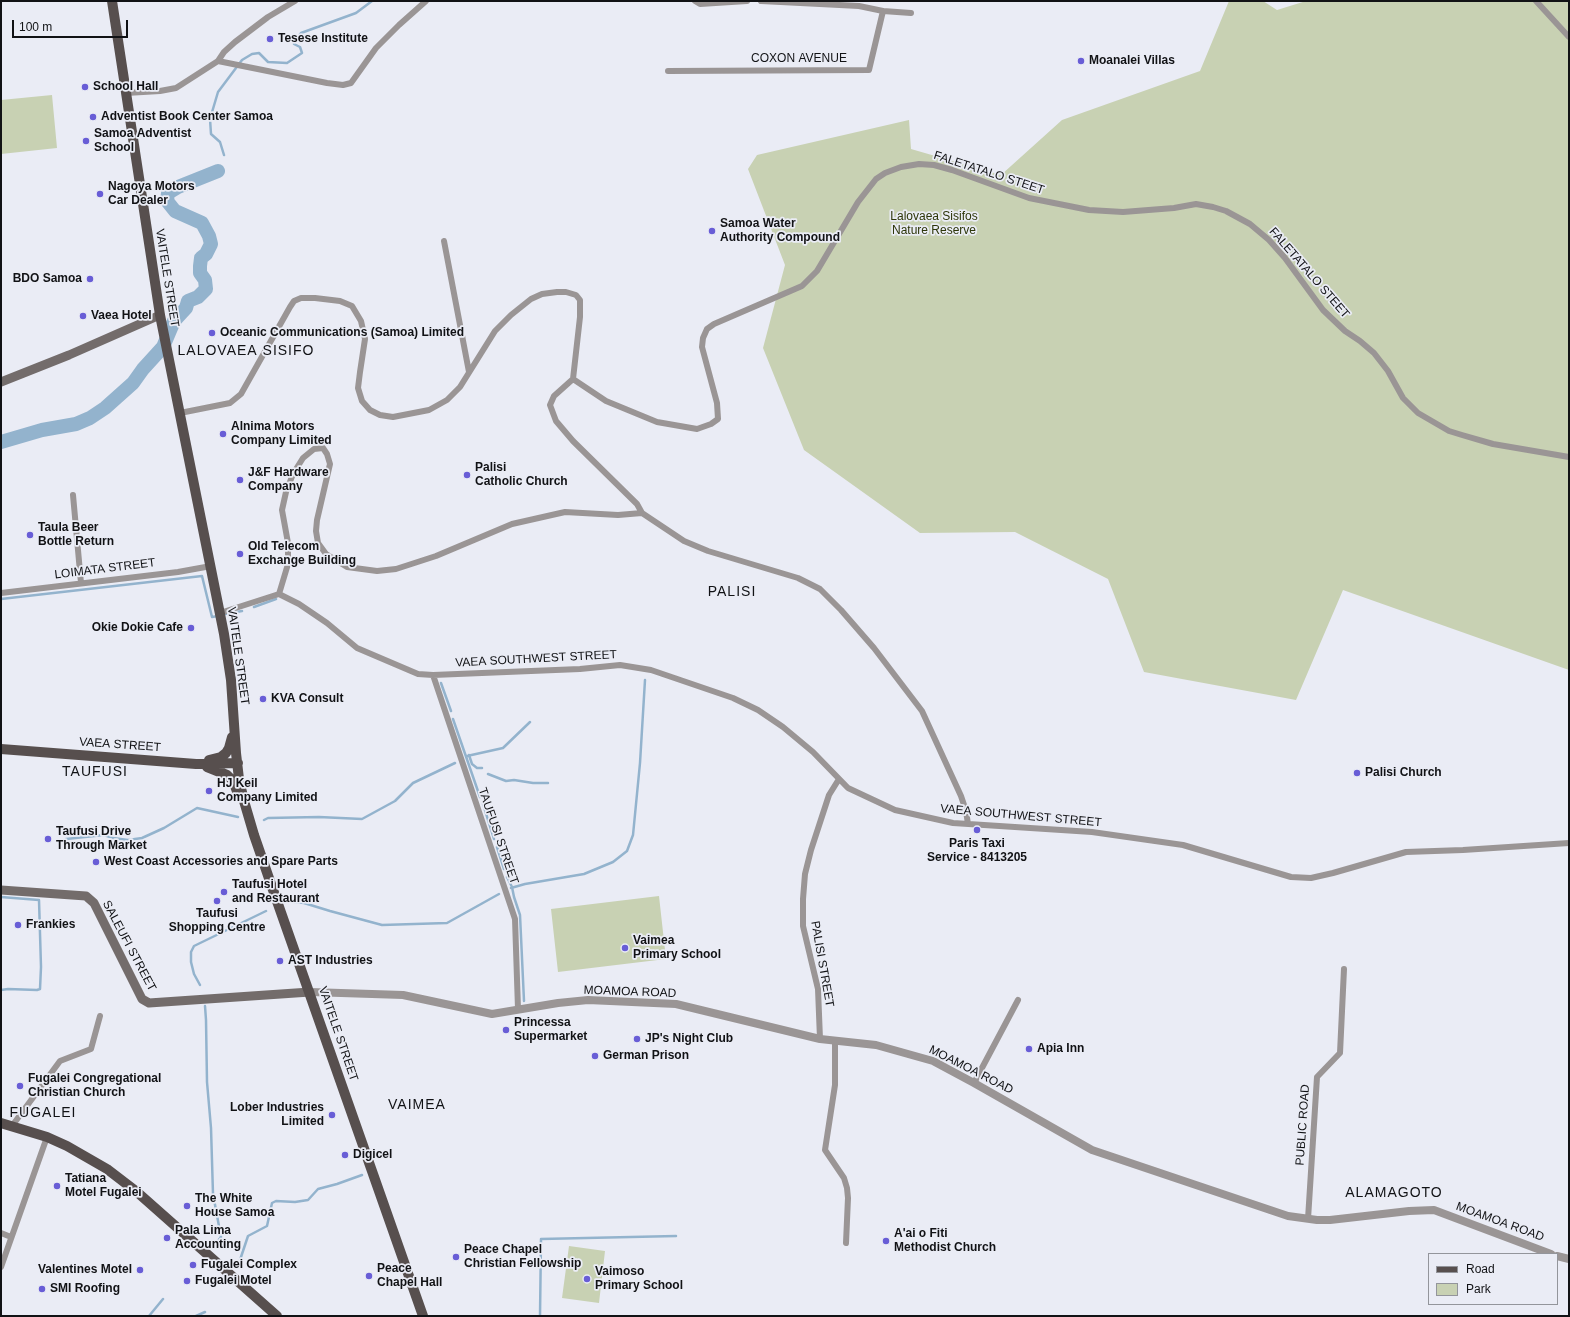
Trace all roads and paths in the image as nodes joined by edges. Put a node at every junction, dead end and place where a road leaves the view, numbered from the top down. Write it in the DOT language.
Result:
graph roads {
  1 [pos="112,1"];
  2 [pos="295,1"];
  3 [pos="426,1"];
  4 [pos="695,1"];
  5 [pos="747,1"];
  6 [pos="761,1"];
  7 [pos="1536,1"];
  8 [pos="883,11"];
  9 [pos="911,13"];
  10 [pos="1569,37"];
  11 [pos="218,61"];
  12 [pos="668,71"];
  13 [pos="126,93"];
  14 [pos="444,241"];
  15 [pos="160,317"];
  16 [pos="469,372"];
  17 [pos="573,378"];
  18 [pos="1,382"];
  19 [pos="180,413"];
  20 [pos="1569,457"];
  21 [pos="73,495"];
  22 [pos="642,513"];
  23 [pos="211,566"];
  24 [pos="81,583"];
  25 [pos="1,593"];
  26 [pos="279,594"];
  27 [pos="220,613"];
  28 [pos="433,675"];
  29 [pos="234,728"];
  30 [pos="1,749"];
  31 [pos="238,763"];
  32 [pos="196,764"];
  33 [pos="839,779"];
  34 [pos="968,824"];
  35 [pos="254,835"];
  36 [pos="1569,843"];
  37 [pos="1,890"];
  38 [pos="1344,969"];
  39 [pos="310,992"];
  40 [pos="1018,1000"];
  41 [pos="518,1009"];
  42 [pos="100,1016"];
  43 [pos="820,1039"];
  44 [pos="835,1040"];
  45 [pos="974,1083"];
  46 [pos="1,1123"];
  47 [pos="12,1126"];
  48 [pos="47,1137"];
  49 [pos="1308,1219"];
  50 [pos="1,1233"];
  51 [pos="12,1237"];
  52 [pos="846,1243"];
  53 [pos="1548,1253"];
  54 [pos="1558,1256"];
  55 [pos="1569,1259"];
  56 [pos="1,1267"];
  57 [pos="277,1316"];
  58 [pos="423,1316"];
  1 -- 13 [label="main road, VAITELE STREET"];
  2 -- 11 [label="street"];
  3 -- 11 [label="street"];
  4 -- 5 [label="street"];
  6 -- 8 [label="street"];
  7 -- 10 [label="street"];
  8 -- 9 [label="street"];
  8 -- 12 [label="street, COXON AVENUE"];
  11 -- 13 [label="street"];
  13 -- 15 [label="main road, VAITELE STREET"];
  14 -- 16 [label="street"];
  15 -- 18 [label="main road"];
  15 -- 19 [label="main road, VAITELE STREET"];
  16 -- 17 [label="street"];
  16 -- 19 [label="street"];
  17 -- 20 [label="street, FALETATALO STEET"];
  17 -- 22 [label="street"];
  19 -- 23 [label="main road, VAITELE STREET"];
  21 -- 24 [label="street"];
  22 -- 26 [label="street"];
  22 -- 34 [label="street"];
  23 -- 24 [label="street, LOIMATA STREET"];
  23 -- 27 [label="main road, VAITELE STREET"];
  24 -- 25 [label="street, LOIMATA STREET"];
  26 -- 27 [label="street"];
  26 -- 28 [label="street, VAEA SOUTHWEST STREET"];
  27 -- 29 [label="main road, VAITELE STREET"];
  28 -- 33 [label="street, VAEA SOUTHWEST STREET"];
  28 -- 41 [label="street, TAUFUSI STREET"];
  29 -- 31 [label="main road, VAITELE STREET"];
  29 -- 32 [label="main road"];
  30 -- 32 [label="main road, VAEA STREET"];
  31 -- 32 [label="main road, VAEA STREET"];
  31 -- 35 [label="main road, VAITELE STREET"];
  32 -- 35 [label="main road"];
  33 -- 34 [label="street, VAEA SOUTHWEST STREET"];
  33 -- 43 [label="street, PALISI STREET"];
  34 -- 36 [label="street, VAEA SOUTHWEST STREET"];
  35 -- 39 [label="main road, VAITELE STREET"];
  37 -- 39 [label="main road, SALEUFI STREET"];
  38 -- 49 [label="street, PUBLIC ROAD"];
  39 -- 41 [label="street, MOAMOA ROAD"];
  39 -- 58 [label="main road, VAITELE STREET"];
  40 -- 45 [label="street"];
  41 -- 43 [label="street, MOAMOA ROAD"];
  42 -- 47 [label="street"];
  43 -- 44 [label="street, MOAMOA ROAD"];
  44 -- 45 [label="street, MOAMOA ROAD"];
  44 -- 52 [label="street"];
  45 -- 49 [label="street, MOAMOA ROAD"];
  46 -- 47 [label="main road"];
  47 -- 48 [label="main road"];
  48 -- 51 [label="street"];
  48 -- 57 [label="main road"];
  49 -- 53 [label="street, MOAMOA ROAD"];
  50 -- 51 [label="street"];
  51 -- 56 [label="street"];
  54 -- 55 [label="street"];
}
